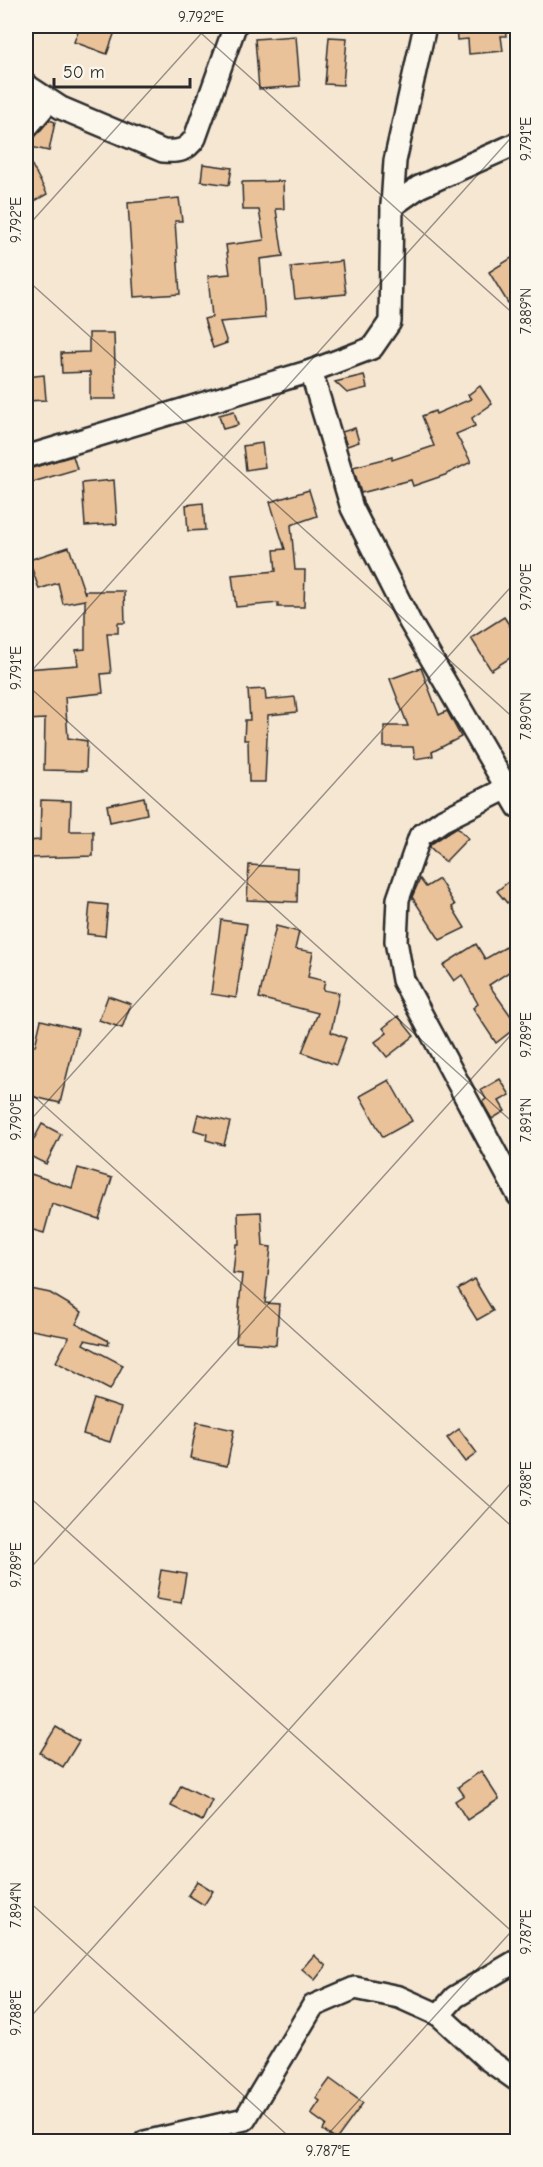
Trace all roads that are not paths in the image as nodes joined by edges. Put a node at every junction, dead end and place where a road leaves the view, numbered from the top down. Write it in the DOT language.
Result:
graph roads {
  1 [pos="235,26"];
  2 [pos="425,26"];
  3 [pos="26,85"];
  4 [pos="49,101"];
  5 [pos="26,128"];
  6 [pos="518,143"];
  7 [pos="392,206"];
  8 [pos="311,371"];
  9 [pos="26,457"];
  10 [pos="505,789"];
  11 [pos="518,807"];
  12 [pos="518,1195"];
  13 [pos="518,1960"];
  14 [pos="439,2014"];
  15 [pos="518,2081"];
  16 [pos="145,2142"];
  1 -- 4 [label="street"];
  2 -- 7 [label="street"];
  3 -- 4 [label="street"];
  4 -- 5 [label="street"];
  6 -- 7 [label="street"];
  7 -- 8 [label="street"];
  8 -- 9 [label="street"];
  8 -- 10 [label="street"];
  10 -- 11 [label="street"];
  10 -- 12 [label="street"];
  13 -- 14 [label="street"];
  14 -- 15 [label="street"];
  14 -- 16 [label="street"];
}
